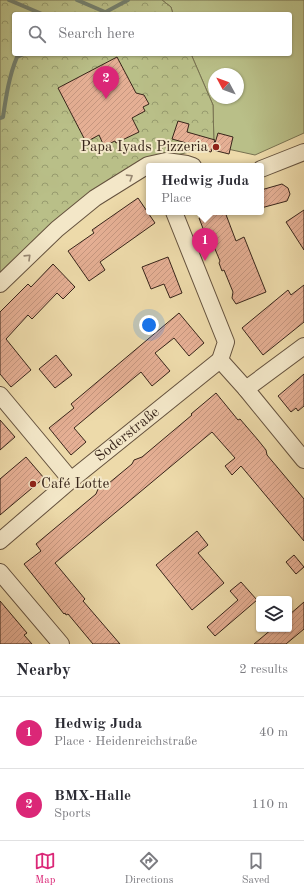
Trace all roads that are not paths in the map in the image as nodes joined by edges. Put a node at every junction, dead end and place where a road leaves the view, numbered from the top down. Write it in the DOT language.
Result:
graph roads {
  1 [pos="304,152"];
  2 [pos="162,163"];
  3 [pos="176,163"];
  4 [pos="146,168"];
  5 [pos="264,168"];
  6 [pos="175,215"];
  7 [pos="0,284"];
  8 [pos="304,346"];
  9 [pos="220,360"];
  10 [pos="246,389"];
  11 [pos="0,395"];
  12 [pos="304,460"];
  13 [pos="71,480"];
  14 [pos="0,541"];
  15 [pos="0,572"];
  16 [pos="61,644"];
  1 -- 5 [label="street"];
  2 -- 3 [label="street"];
  7 -- 4 [label="street, one-way"];
  6 -- 9 [label="street"];
  8 -- 10 [label="street"];
  9 -- 10 [label="street"];
  9 -- 13 [label="street, Soderstraße"];
  10 -- 12 [label="street"];
  11 -- 13 [label="street"];
  13 -- 14 [label="street, Soderstraße"];
  15 -- 16 [label="street"];
}
